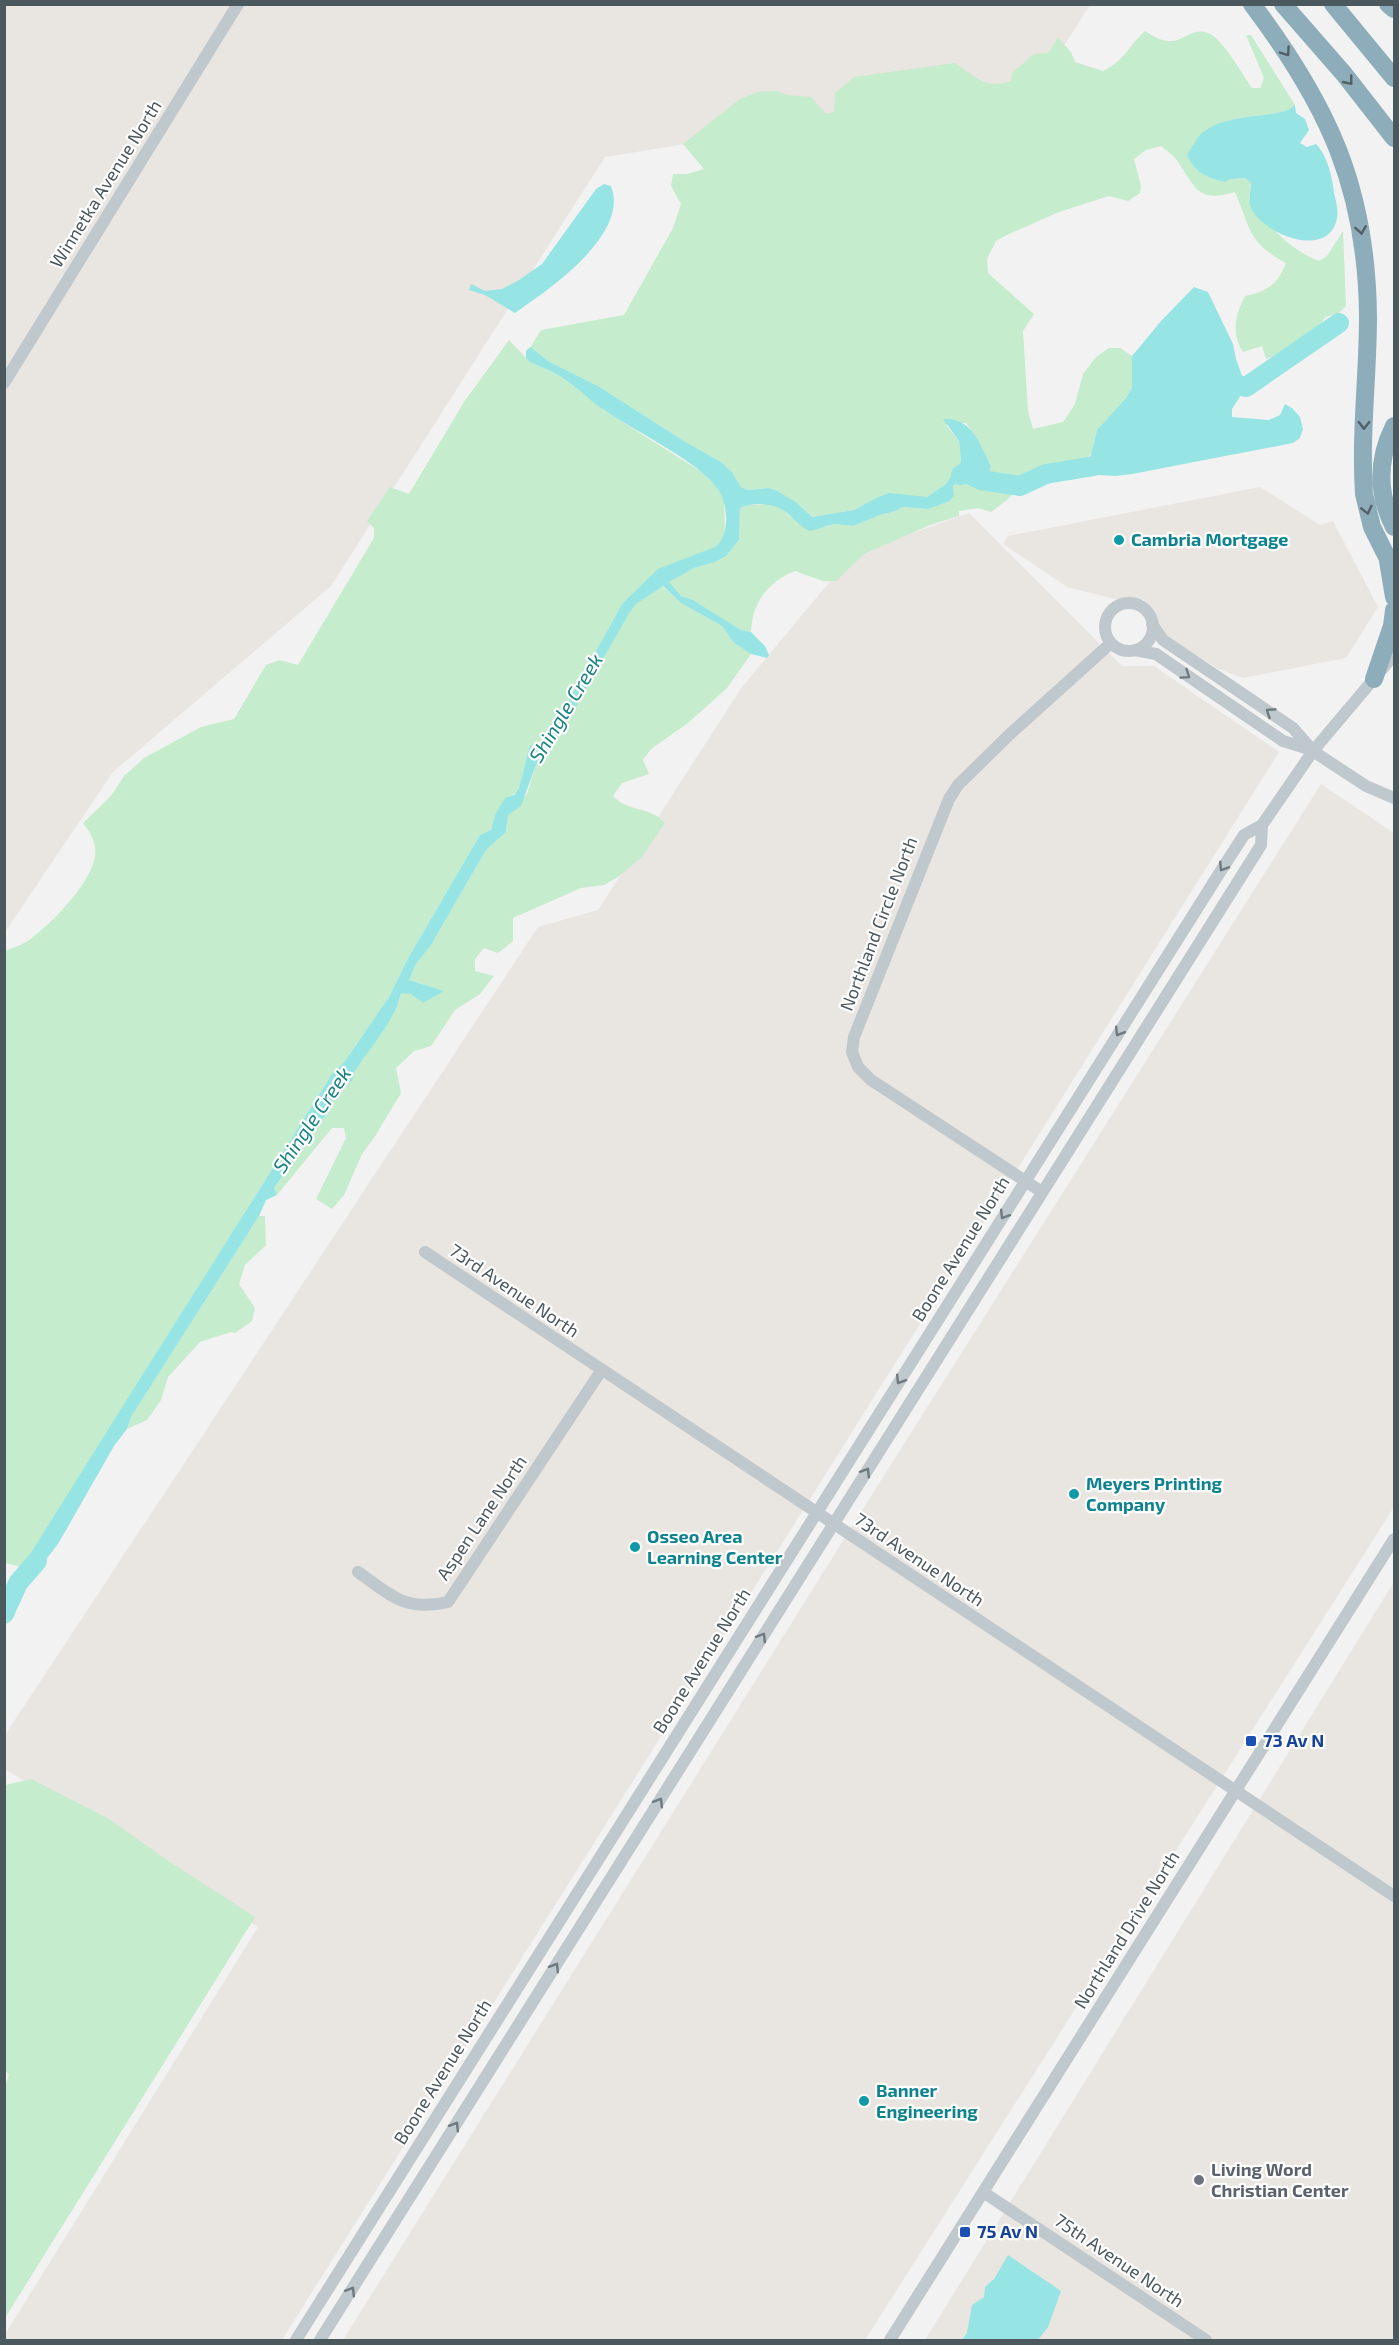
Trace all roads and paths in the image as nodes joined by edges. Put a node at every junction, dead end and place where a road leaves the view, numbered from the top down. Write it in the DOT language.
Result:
graph roads {
  1 [pos="238,4"];
  2 [pos="1252,4"];
  3 [pos="1283,4"];
  4 [pos="1333,4"];
  5 [pos="1388,4"];
  6 [pos="1395,9"];
  7 [pos="1395,78"];
  8 [pos="1395,138"];
  9 [pos="4,383"];
  10 [pos="1395,426"];
  11 [pos="1393,523"];
  12 [pos="1391,563"];
  13 [pos="1395,597"];
  14 [pos="1395,610"];
  15 [pos="1152,624"];
  16 [pos="1111,643"];
  17 [pos="1135,650"];
  18 [pos="1395,655"];
  19 [pos="1374,679"];
  20 [pos="1313,751"];
  21 [pos="1395,798"];
  22 [pos="1262,825"];
  23 [pos="1025,1181"];
  24 [pos="1042,1192"];
  25 [pos="424,1252"];
  26 [pos="602,1371"];
  27 [pos="816,1513"];
  28 [pos="833,1524"];
  29 [pos="1395,1539"];
  30 [pos="358,1572"];
  31 [pos="1235,1791"];
  32 [pos="1395,1896"];
  33 [pos="982,2192"];
  34 [pos="296,2340"];
  35 [pos="320,2340"];
  36 [pos="890,2340"];
  37 [pos="1206,2340"];
  1 -- 9 [label="street, Winnetka Avenue North"];
  2 -- 12 [label="highway, one-way"];
  3 -- 8 [label="highway, one-way"];
  4 -- 7 [label="highway"];
  5 -- 6 [label="highway"];
  10 -- 11 [label="highway"];
  12 -- 13 [label="highway"];
  14 -- 19 [label="highway"];
  15 -- 16 [label="street"];
  15 -- 17 [label="street"];
  20 -- 15 [label="street, one-way"];
  16 -- 17 [label="street"];
  16 -- 23 [label="street, Northland Circle North"];
  17 -- 20 [label="street, one-way"];
  18 -- 19 [label="street, Boone Avenue North"];
  19 -- 20 [label="street, Boone Avenue North"];
  20 -- 21 [label="street"];
  20 -- 22 [label="street, Boone Avenue North"];
  22 -- 23 [label="street, Boone Avenue North, one-way"];
  22 -- 24 [label="street, Boone Avenue North"];
  23 -- 24 [label="street, Northland Circle North"];
  23 -- 27 [label="street, Boone Avenue North, one-way"];
  28 -- 24 [label="street, Boone Avenue North, one-way"];
  25 -- 26 [label="street, 73rd Avenue North"];
  26 -- 27 [label="street, 73rd Avenue North"];
  26 -- 30 [label="street, Aspen Lane North"];
  27 -- 28 [label="street, 73rd Avenue North"];
  27 -- 34 [label="street, Boone Avenue North"];
  28 -- 31 [label="street, 73rd Avenue North"];
  35 -- 28 [label="street, Boone Avenue North, one-way"];
  29 -- 31 [label="street, Northland Drive North"];
  31 -- 32 [label="street, 73rd Avenue North"];
  31 -- 33 [label="street, Northland Drive North"];
  33 -- 36 [label="street, Northland Drive North"];
  33 -- 37 [label="street, 75th Avenue North"];
}
